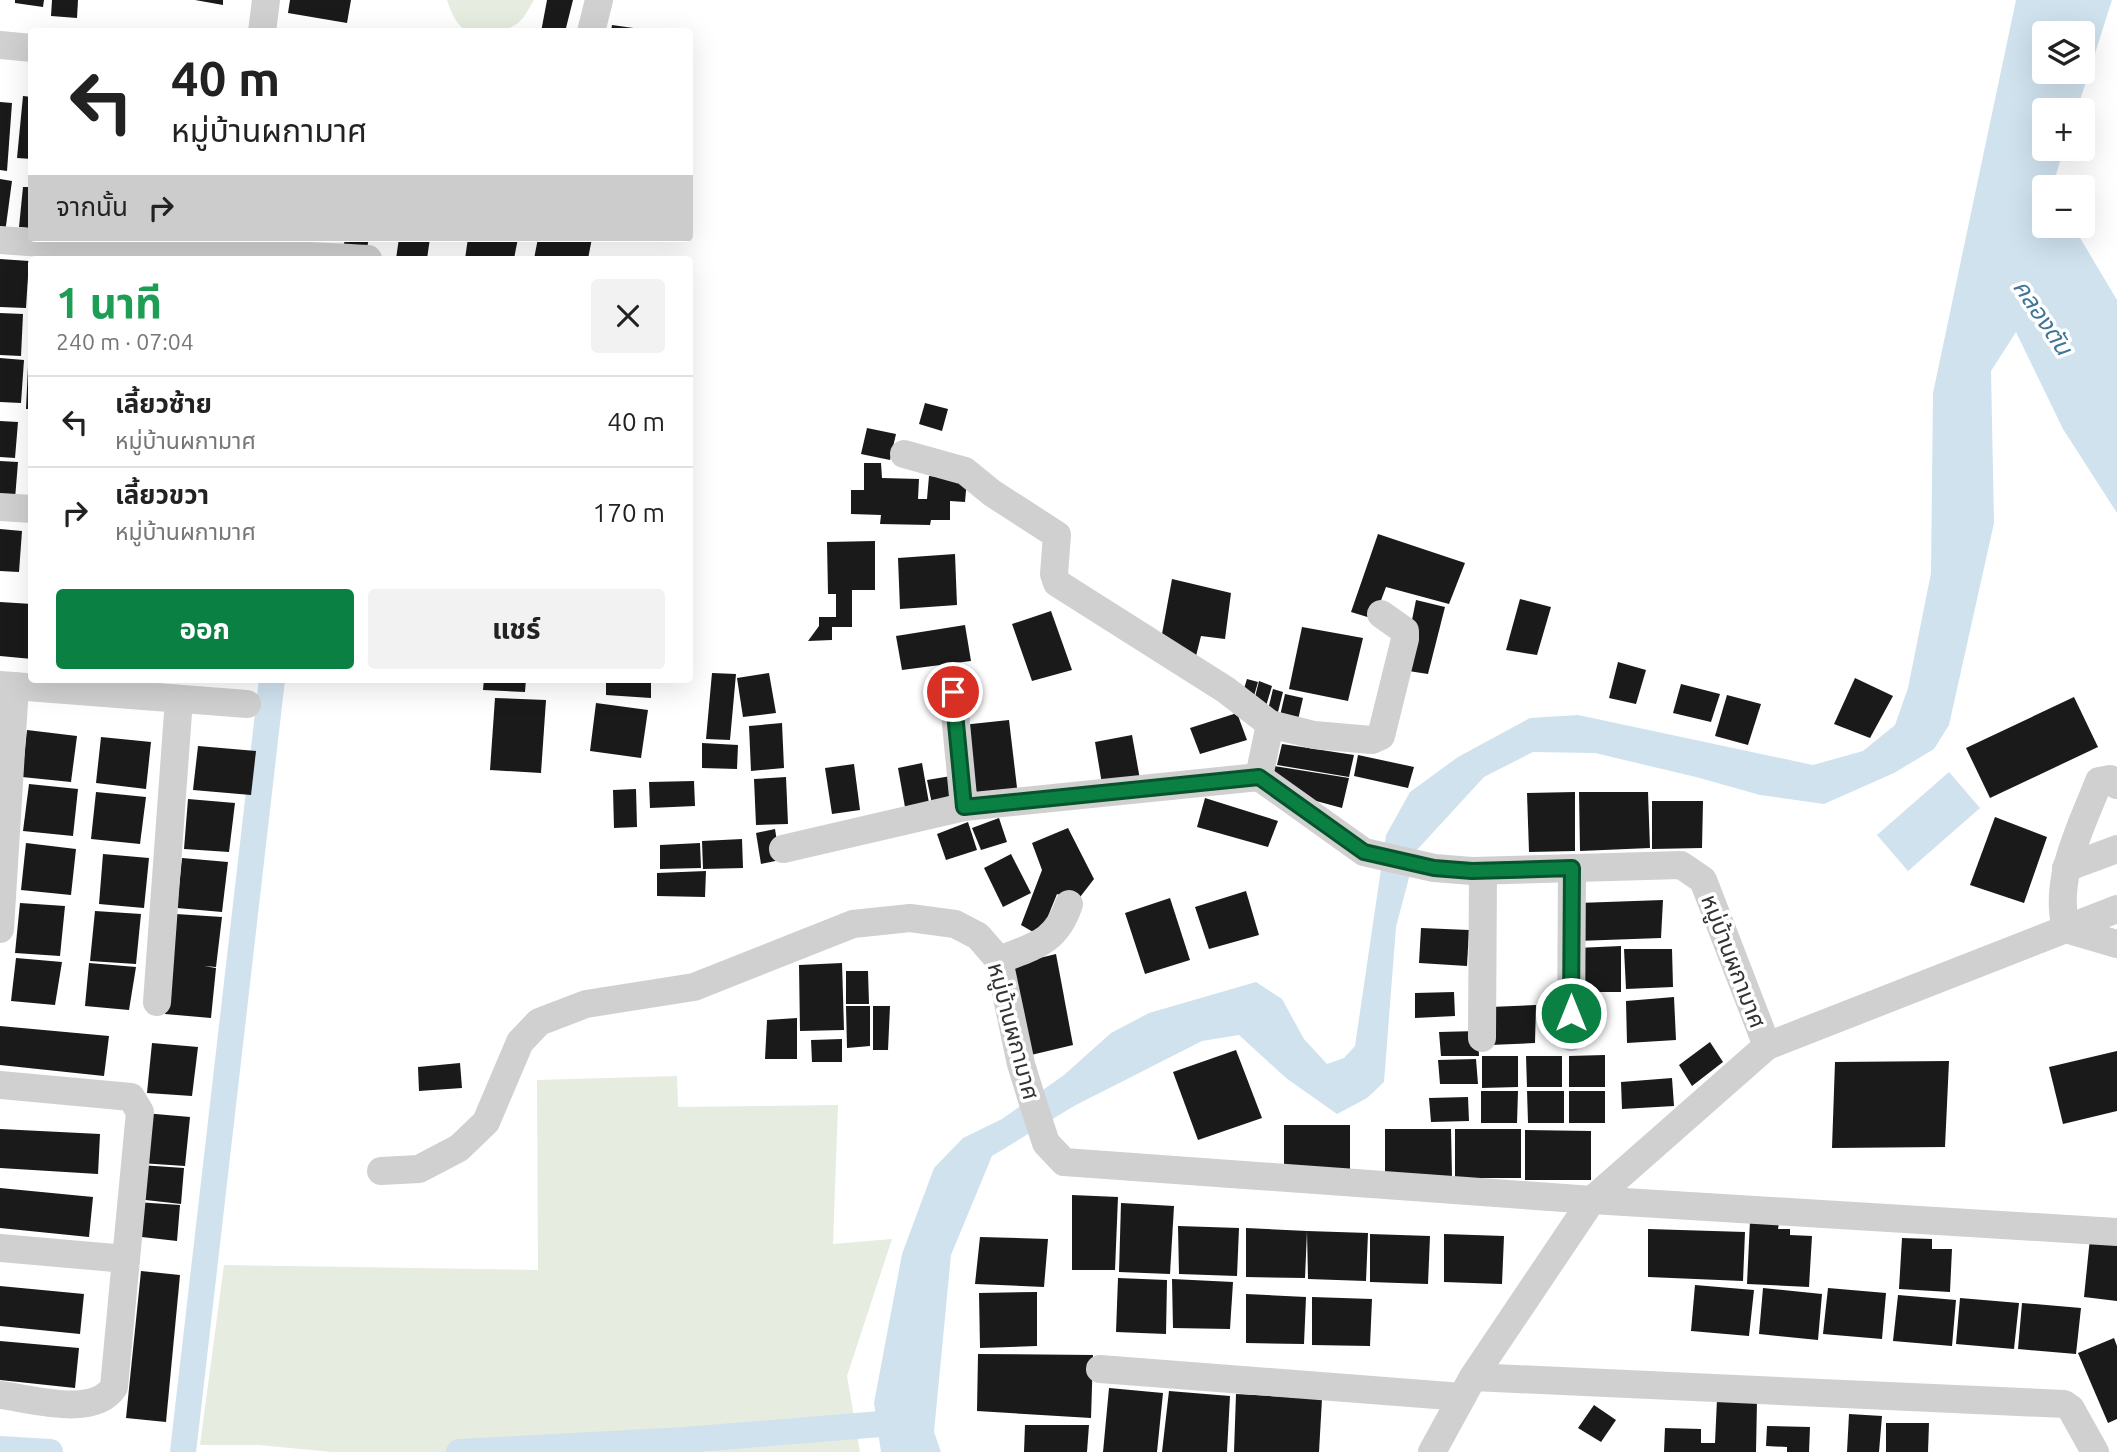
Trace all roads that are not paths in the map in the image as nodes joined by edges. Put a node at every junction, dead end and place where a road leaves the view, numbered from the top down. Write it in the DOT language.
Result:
graph roads {
  1 [pos="266,0"];
  2 [pos="599,0"];
  3 [pos="262,28"];
  4 [pos="591,28"];
  5 [pos="0,46"];
  6 [pos="28,48"];
  7 [pos="0,240"];
  8 [pos="117,254"];
  9 [pos="246,255"];
  10 [pos="276,256"];
  11 [pos="904,454"];
  12 [pos="0,507"];
  13 [pos="28,509"];
  14 [pos="1381,614"];
  15 [pos="7,686"];
  16 [pos="953,692"];
  17 [pos="179,699"];
  18 [pos="247,704"];
  19 [pos="1270,724"];
  20 [pos="1259,777"];
  21 [pos="2117,785"];
  22 [pos="964,807"];
  23 [pos="783,849"];
  24 [pos="2117,849"];
  25 [pos="1572,868"];
  26 [pos="2066,868"];
  27 [pos="1483,870"];
  28 [pos="1069,904"];
  29 [pos="2117,909"];
  30 [pos="0,929"];
  31 [pos="2066,929"];
  32 [pos="2117,944"];
  33 [pos="999,960"];
  34 [pos="157,1002"];
  35 [pos="1571,1037"];
  36 [pos="1482,1038"];
  37 [pos="1767,1046"];
  38 [pos="0,1085"];
  39 [pos="381,1171"];
  40 [pos="1592,1200"];
  41 [pos="2117,1232"];
  42 [pos="0,1248"];
  43 [pos="126,1259"];
  44 [pos="1100,1369"];
  45 [pos="1468,1387"];
  46 [pos="0,1395"];
  47 [pos="1432,1452"];
  48 [pos="2095,1452"];
  1 -- 3 [label="street"];
  2 -- 4 [label="street"];
  5 -- 6 [label="street"];
  7 -- 8 [label="street"];
  8 -- 9 [label="street"];
  9 -- 10 [label="street"];
  11 -- 19 [label="street"];
  12 -- 13 [label="street"];
  14 -- 19 [label="street"];
  15 -- 17 [label="street"];
  15 -- 30 [label="street"];
  16 -- 22 [label="street"];
  17 -- 18 [label="street"];
  17 -- 34 [label="street"];
  19 -- 20 [label="street"];
  20 -- 22 [label="street"];
  20 -- 27 [label="street, หมู่บ้านผกามาศ"];
  21 -- 26 [label="street"];
  22 -- 23 [label="street"];
  24 -- 26 [label="street"];
  25 -- 27 [label="street, หมู่บ้านผกามาศ"];
  25 -- 35 [label="street"];
  25 -- 37 [label="street, หมู่บ้านผกามาศ"];
  26 -- 31 [label="street"];
  27 -- 36 [label="street"];
  28 -- 33 [label="street"];
  29 -- 31 [label="street, หมู่บ้านผกามาศ"];
  31 -- 32 [label="street"];
  31 -- 37 [label="street, หมู่บ้านผกามาศ"];
  33 -- 39 [label="street, หมู่บ้านผกามาศ"];
  33 -- 40 [label="street, หมู่บ้านผกามาศ"];
  37 -- 40 [label="street, หมู่บ้านผกามาศ"];
  38 -- 43 [label="street"];
  40 -- 41 [label="street, หมู่บ้านผกามาศ"];
  40 -- 45 [label="street, หมู่บ้านผกามาศ"];
  42 -- 43 [label="street"];
  43 -- 46 [label="street"];
  44 -- 45 [label="street"];
  45 -- 47 [label="street, หมู่บ้านผกามาศ"];
  45 -- 48 [label="street"];
}
